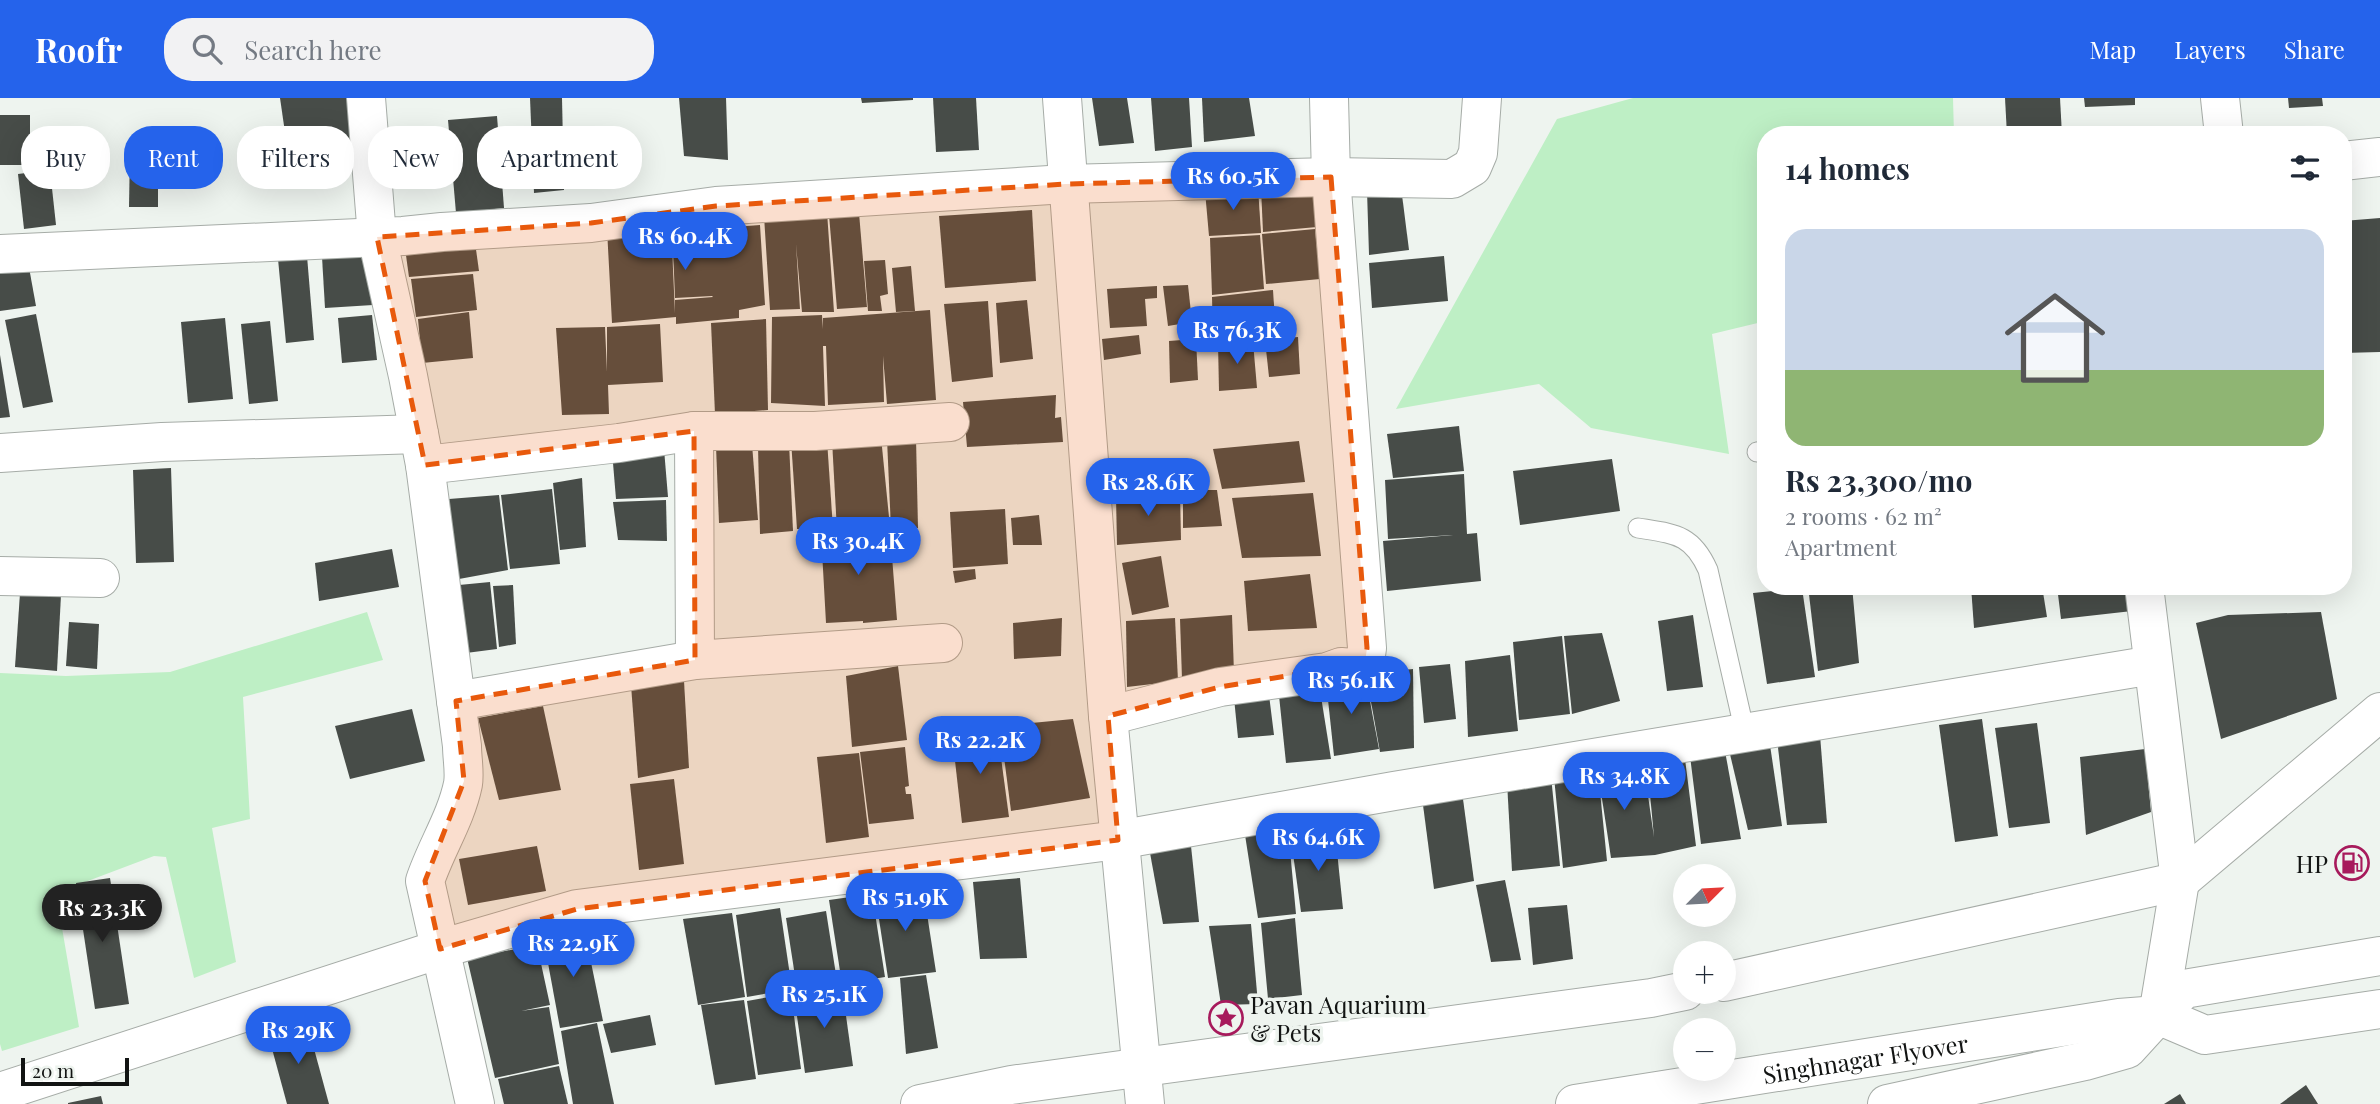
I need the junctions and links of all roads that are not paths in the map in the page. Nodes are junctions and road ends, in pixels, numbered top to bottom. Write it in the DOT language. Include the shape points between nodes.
graph roads {
  1 [pos="366,98"];
  2 [pos="1062,98"];
  3 [pos="1329,98"];
  4 [pos="1482,98"];
  5 [pos="2220,98"];
  6 [pos="2223,126"];
  7 [pos="2380,157"];
  8 [pos="2352,161"];
  9 [pos="1331,177"];
  10 [pos="1066,184"];
  11 [pos="377,237"];
  12 [pos="0,254"];
  13 [pos="950,422"];
  14 [pos="694,431"];
  15 [pos="422,450"];
  16 [pos="0,453"];
  17 [pos="1639,528"];
  18 [pos="0,576"];
  19 [pos="100,578"];
  20 [pos="2145,595"];
  21 [pos="943,643"];
  22 [pos="695,660"];
  23 [pos="2153,665"];
  24 [pos="456,701"];
  25 [pos="2380,712"];
  26 [pos="1108,716"];
  27 [pos="1745,733"];
  28 [pos="1118,840"];
  29 [pos="2180,881"];
  30 [pos="440,949"];
  31 [pos="2380,956"];
  32 [pos="1736,979"];
  33 [pos="1673,993"];
  34 [pos="2380,1009"];
  35 [pos="2158,1015"];
  36 [pos="1143,1066"];
  37 [pos="0,1092"];
  38 [pos="475,1104"];
  39 [pos="920,1104"];
  40 [pos="1145,1104"];
  41 [pos="1575,1104"];
  42 [pos="1887,1104"];
  1 -- 11 [label="street"];
  2 -- 10 [label="street"];
  3 -- 9 [label="street"];
  4 -- 9 [label="street" via="1478,153 1464,174 1452,179"];
  5 -- 6 [label="street"];
  7 -- 8 [label="street"];
  9 -- 10 [label="street"];
  9 -- 26 [label="street" via="1367,648 1364,669 1341,667 1220,687"];
  10 -- 11 [label="street" via="716,206 591,223"];
  10 -- 26 [label="street"];
  11 -- 12 [label="street"];
  11 -- 15 [label="street"];
  13 -- 14 [label="street" via="815,431"];
  14 -- 15 [label="street" via="619,443"];
  14 -- 22 [label="street"];
  15 -- 16 [label="street" via="162,442"];
  15 -- 24 [label="street"];
  17 -- 27 [label="lane" via="1672,533 1700,551"];
  18 -- 19 [label="street"];
  20 -- 23 [label="street"];
  21 -- 22 [label="street"];
  22 -- 24 [label="street"];
  23 -- 27 [label="street"];
  23 -- 29 [label="street"];
  24 -- 30 [label="street" via="464,781 456,812 425,881"];
  25 -- 29 [label="street"];
  26 -- 28 [label="street"];
  27 -- 28 [label="street"];
  28 -- 30 [label="street" via="577,909"];
  28 -- 36 [label="street"];
  29 -- 32 [label="street"];
  29 -- 35 [label="street"];
  30 -- 37 [label="street"];
  30 -- 38 [label="street"];
  31 -- 35 [label="street" via="2184,989"];
  33 -- 36 [label="street"];
  34 -- 35 [label="street" via="2205,1035"];
  35 -- 41 [label="street, Singhnagar Flyover"];
  35 -- 42 [label="street" via="2127,1049"];
  36 -- 39 [label="street"];
  36 -- 40 [label="street"];
}
